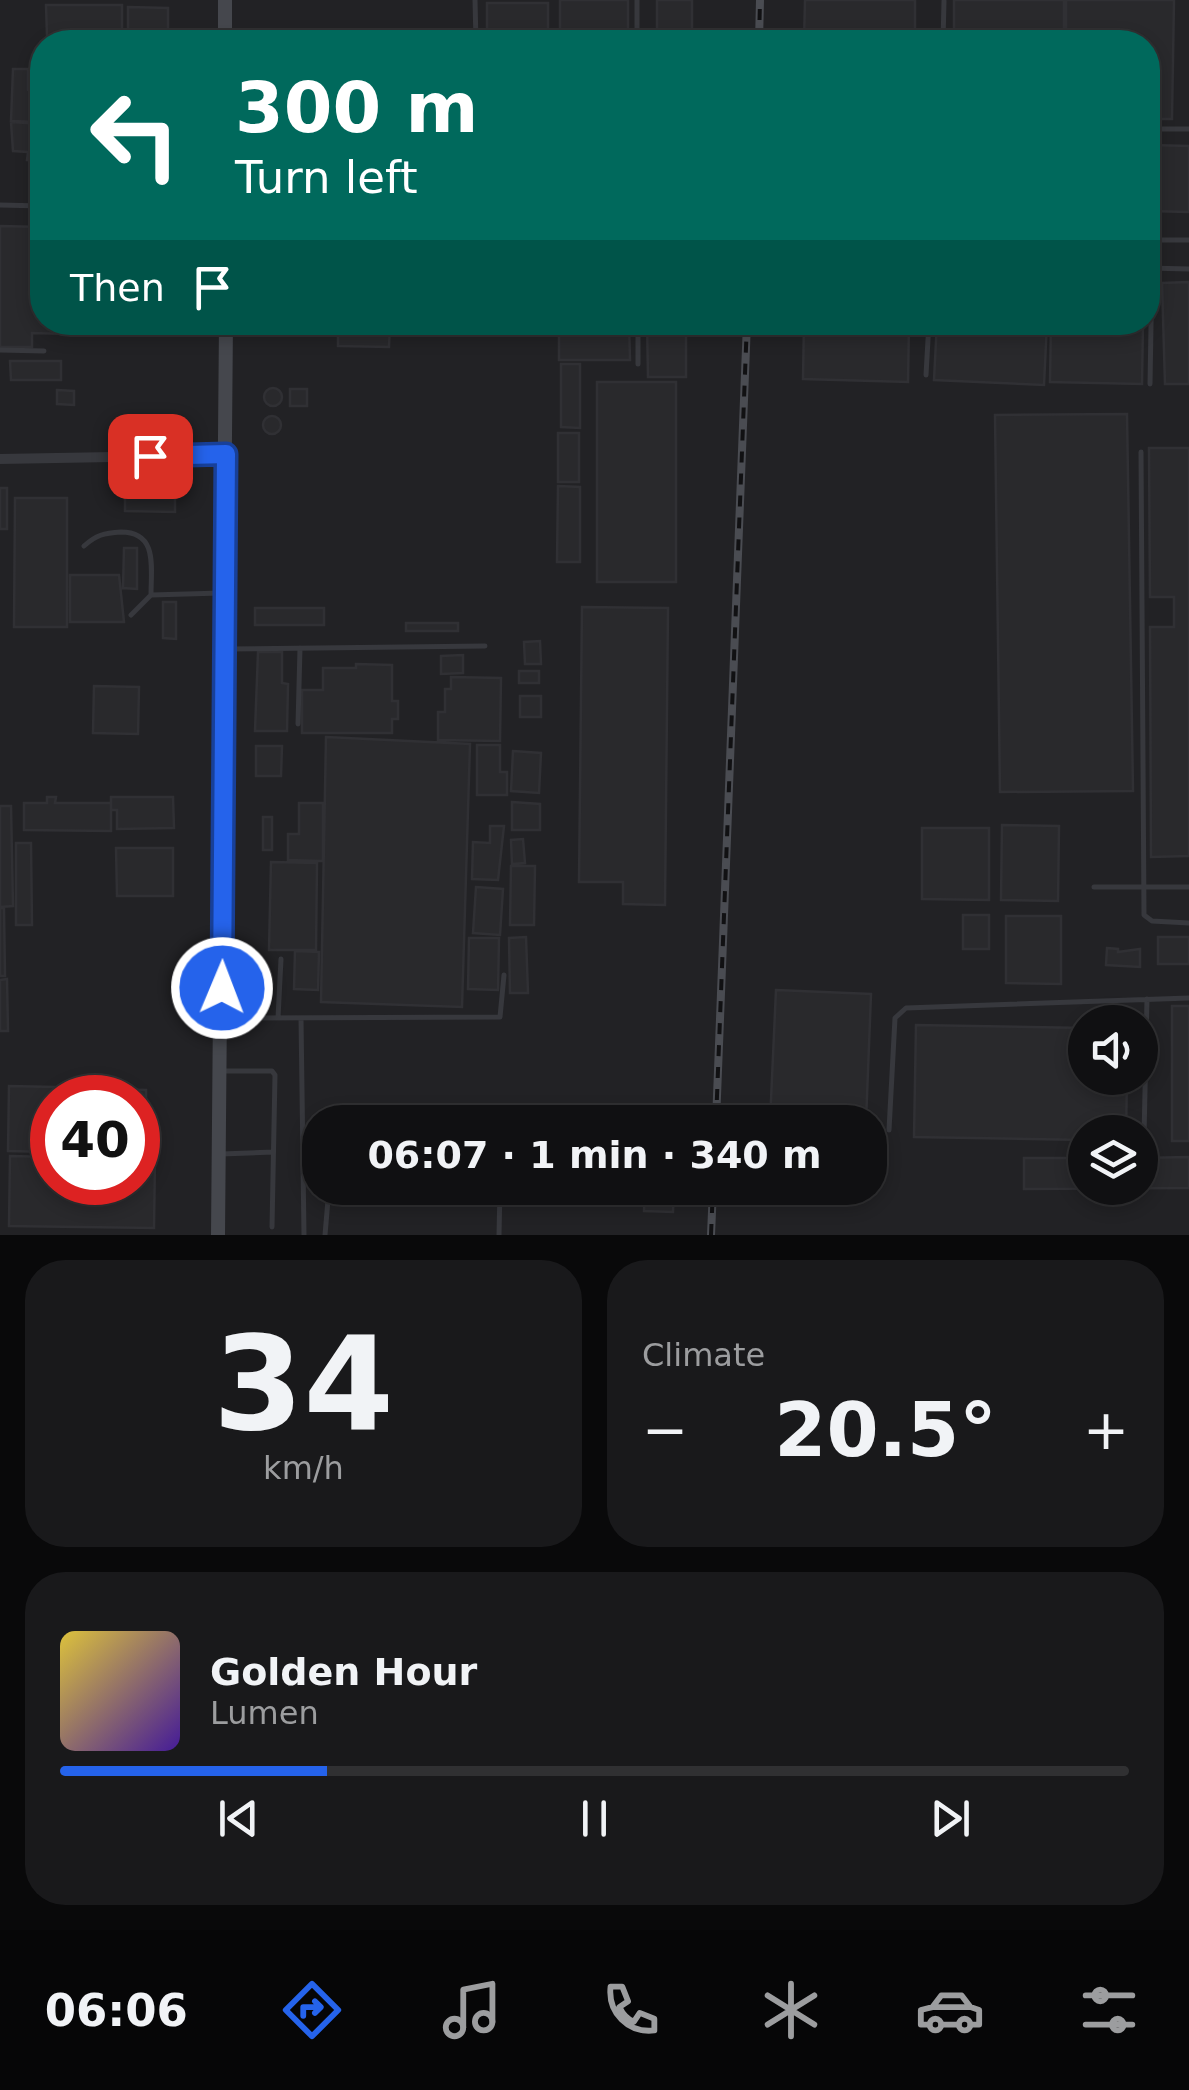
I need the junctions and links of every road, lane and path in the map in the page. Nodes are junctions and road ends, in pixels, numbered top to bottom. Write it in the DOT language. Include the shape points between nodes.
graph roads {
  1 [pos="225,0"];
  2 [pos="475,0"];
  3 [pos="637,0"];
  4 [pos="944,1"];
  5 [pos="225,30"];
  6 [pos="476,30"];
  7 [pos="637,30"];
  8 [pos="943,30"];
  9 [pos="1160,129"];
  10 [pos="1189,129"];
  11 [pos="0,205"];
  12 [pos="30,206"];
  13 [pos="1160,240"];
  14 [pos="1189,240"];
  15 [pos="1160,268"];
  16 [pos="1189,269"];
  17 [pos="226,335"];
  18 [pos="638,335"];
  19 [pos="928,335"];
  20 [pos="1150,335"];
  21 [pos="0,350"];
  22 [pos="44,350"];
  23 [pos="638,364"];
  24 [pos="926,374"];
  25 [pos="1150,384"];
  26 [pos="1141,452"];
  27 [pos="226,454"];
  28 [pos="0,459"];
  29 [pos="84,546"];
  30 [pos="224,593"];
  31 [pos="151,595"];
  32 [pos="131,615"];
  33 [pos="485,646"];
  34 [pos="300,648"];
  35 [pos="224,649"];
  36 [pos="298,724"];
  37 [pos="1094,888"];
  38 [pos="1144,888"];
  39 [pos="1189,888"];
  40 [pos="1189,923"];
  41 [pos="281,959"];
  42 [pos="504,975"];
  43 [pos="1189,998"];
  44 [pos="1147,999"];
  45 [pos="222,1018"];
  46 [pos="278,1018"];
  47 [pos="301,1018"];
  48 [pos="221,1071"];
  49 [pos="302,1105"];
  50 [pos="1144,1115"];
  51 [pos="889,1130"];
  52 [pos="273,1152"];
  53 [pos="220,1154"];
  54 [pos="304,1205"];
  55 [pos="328,1205"];
  56 [pos="500,1205"];
  57 [pos="272,1227"];
  58 [pos="218,1235"];
  59 [pos="304,1235"];
  60 [pos="325,1235"];
  61 [pos="499,1235"];
  1 -- 5 [label="street"];
  2 -- 6 [label="lane"];
  3 -- 7 [label="lane"];
  4 -- 8 [label="lane"];
  9 -- 10 [label="lane"];
  11 -- 12 [label="lane"];
  13 -- 14 [label="lane"];
  15 -- 16 [label="lane"];
  17 -- 27 [label="street"];
  18 -- 23 [label="lane"];
  19 -- 24 [label="lane"];
  20 -- 25 [label="lane"];
  21 -- 22 [label="lane"];
  26 -- 38 [label="lane"];
  27 -- 28 [label="street"];
  27 -- 30 [label="street"];
  29 -- 31 [label="lane" via="114,532 145,538"];
  30 -- 31 [label="lane"];
  30 -- 35 [label="street"];
  31 -- 32 [label="lane"];
  33 -- 34 [label="lane"];
  34 -- 35 [label="lane"];
  34 -- 36 [label="lane"];
  35 -- 45 [label="street"];
  37 -- 38 [label="lane"];
  38 -- 39 [label="lane"];
  38 -- 40 [label="lane" via="1148,919"];
  41 -- 46 [label="lane"];
  42 -- 47 [label="lane" via="500,1016"];
  43 -- 44 [label="lane"];
  44 -- 50 [label="lane"];
  44 -- 51 [label="lane" via="906,1008 895,1018"];
  45 -- 46 [label="lane"];
  45 -- 48 [label="street"];
  46 -- 47 [label="lane"];
  47 -- 49 [label="lane"];
  48 -- 52 [label="lane" via="274,1072"];
  48 -- 53 [label="street"];
  52 -- 53 [label="lane"];
  52 -- 57 [label="lane"];
  53 -- 58 [label="street"];
  54 -- 59 [label="lane"];
  55 -- 60 [label="lane"];
  56 -- 61 [label="lane"];
}
